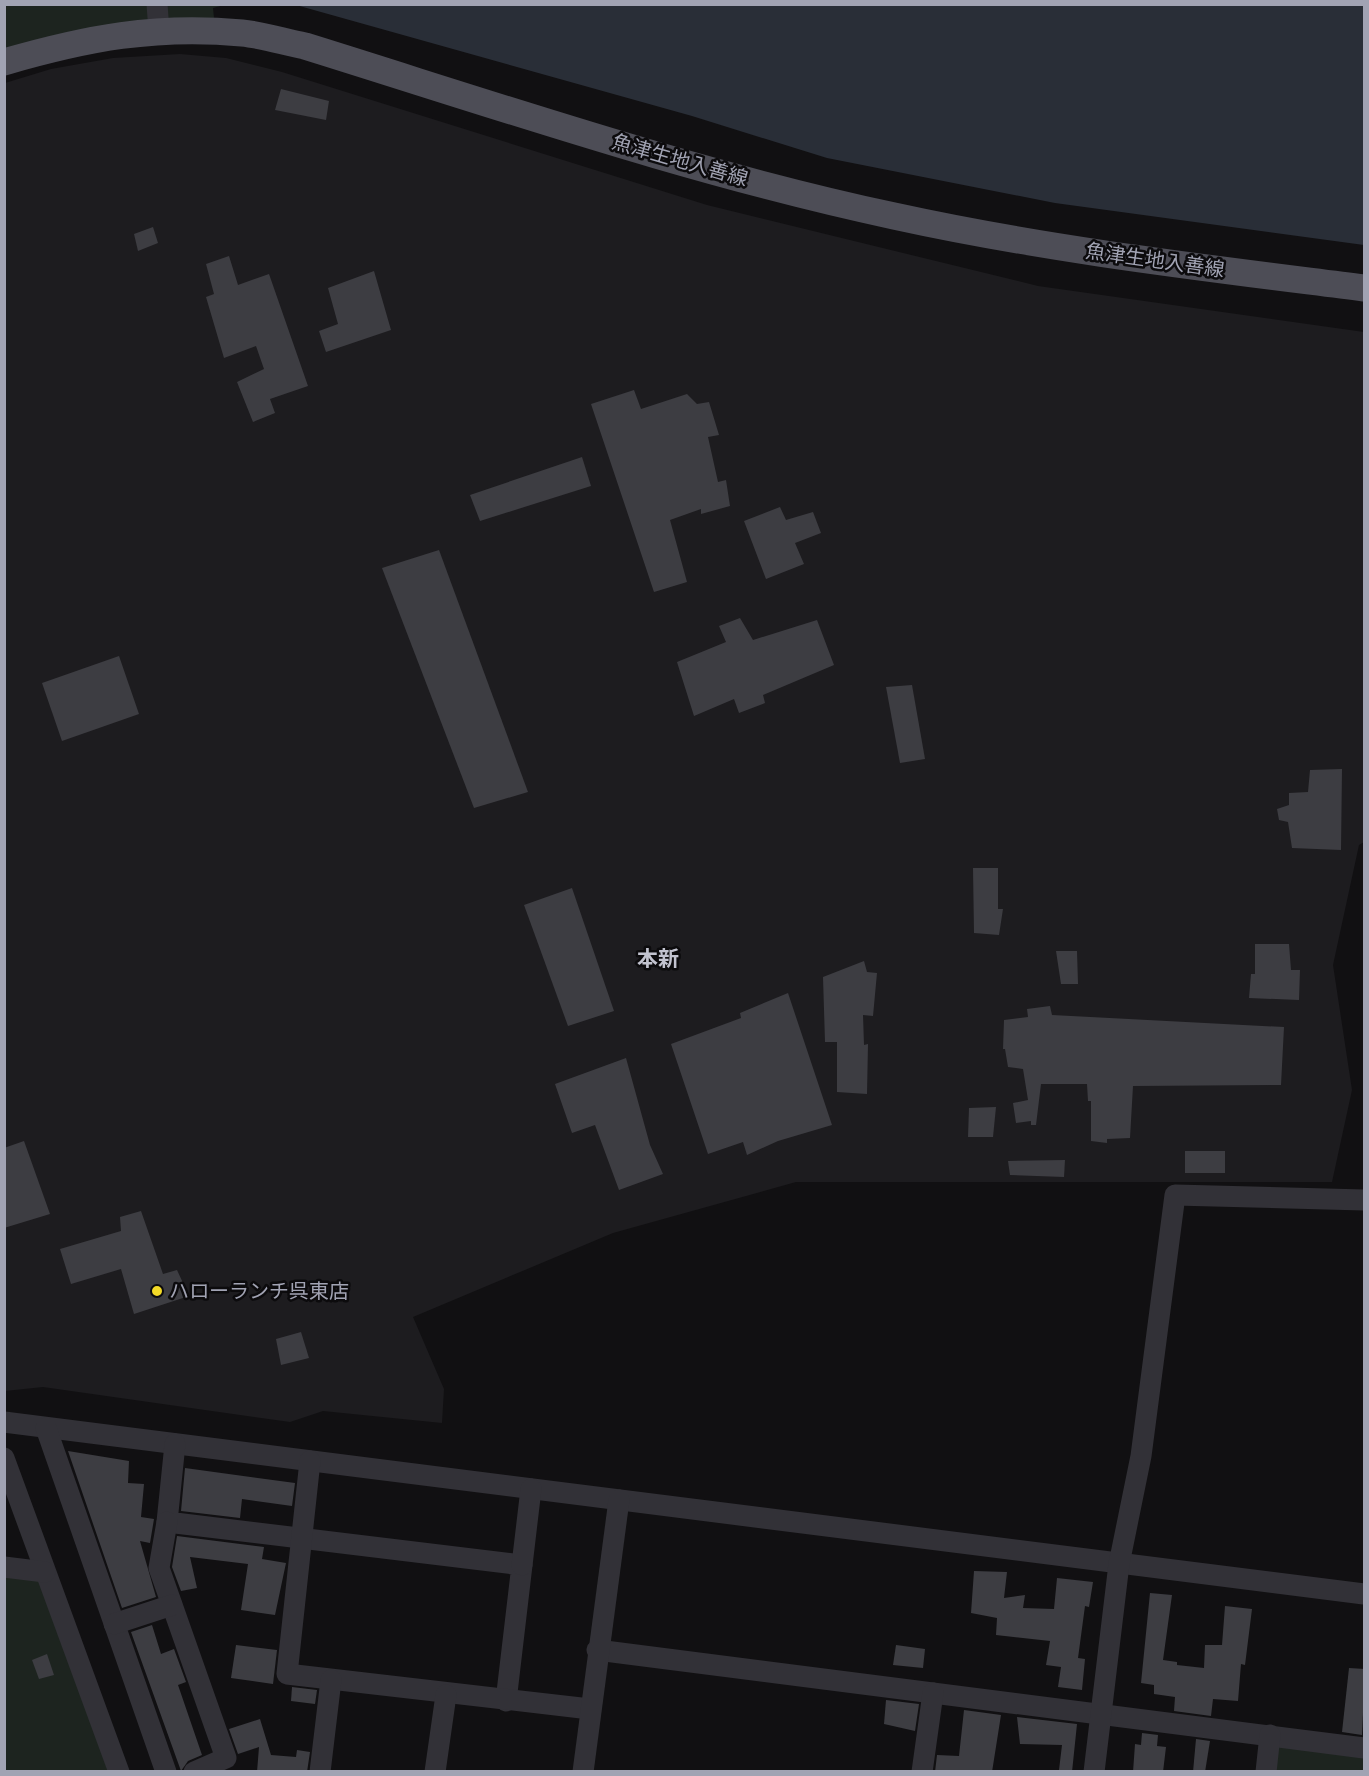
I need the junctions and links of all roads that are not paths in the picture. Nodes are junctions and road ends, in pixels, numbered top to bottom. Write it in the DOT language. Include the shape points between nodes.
graph roads {
  1 [pos="158,18"];
  2 [pos="4,62"];
  3 [pos="1365,288"];
  4 [pos="1365,1200"];
  5 [pos="4,1422"];
  6 [pos="46,1428"];
  7 [pos="175,1444"];
  8 [pos="4,1458"];
  9 [pos="310,1461"];
  10 [pos="531,1489"];
  11 [pos="619,1500"];
  12 [pos="13,1508"];
  13 [pos="167,1522"];
  14 [pos="302,1539"];
  15 [pos="1119,1564"];
  16 [pos="522,1565"];
  17 [pos="4,1567"];
  18 [pos="45,1572"];
  19 [pos="1365,1594"];
  20 [pos="172,1605"];
  21 [pos="114,1624"];
  22 [pos="597,1650"];
  23 [pos="331,1680"];
  24 [pos="933,1693"];
  25 [pos="446,1695"];
  26 [pos="506,1701"];
  27 [pos="590,1709"];
  28 [pos="1100,1712"];
  29 [pos="1270,1735"];
  30 [pos="1365,1748"];
  31 [pos="119,1772"];
  32 [pos="166,1772"];
  33 [pos="194,1772"];
  34 [pos="320,1772"];
  35 [pos="435,1772"];
  36 [pos="583,1772"];
  37 [pos="922,1772"];
  38 [pos="1094,1772"];
  39 [pos="1266,1772"];
  1 -- 2 [label="main road, 魚津生地入善線" via="125,33"];
  1 -- 3 [label="main road, 魚津生地入善線" via="305,46 730,175 891,216 996,237"];
  4 -- 15 [label="street" via="1175,1195 1141,1456"];
  5 -- 6 [label="street"];
  6 -- 7 [label="street"];
  6 -- 21 [label="street"];
  7 -- 9 [label="street"];
  7 -- 13 [label="street"];
  8 -- 12 [label="street"];
  9 -- 10 [label="street"];
  9 -- 14 [label="street"];
  10 -- 11 [label="street"];
  10 -- 16 [label="street"];
  11 -- 15 [label="street"];
  11 -- 22 [label="street"];
  12 -- 18 [label="street"];
  13 -- 14 [label="street"];
  13 -- 20 [label="street" via="159,1568"];
  14 -- 16 [label="street"];
  14 -- 23 [label="street" via="287,1674"];
  15 -- 19 [label="street"];
  15 -- 28 [label="street"];
  16 -- 26 [label="street"];
  17 -- 18 [label="street"];
  18 -- 31 [label="street"];
  20 -- 21 [label="street"];
  20 -- 33 [label="street" via="226,1758"];
  21 -- 32 [label="street"];
  22 -- 24 [label="street"];
  22 -- 27 [label="street"];
  23 -- 25 [label="street"];
  23 -- 34 [label="street"];
  24 -- 28 [label="street"];
  24 -- 37 [label="street"];
  25 -- 26 [label="street"];
  25 -- 35 [label="street"];
  26 -- 27 [label="street"];
  27 -- 36 [label="street"];
  28 -- 29 [label="street"];
  28 -- 38 [label="street"];
  29 -- 30 [label="street"];
  29 -- 39 [label="street"];
}
